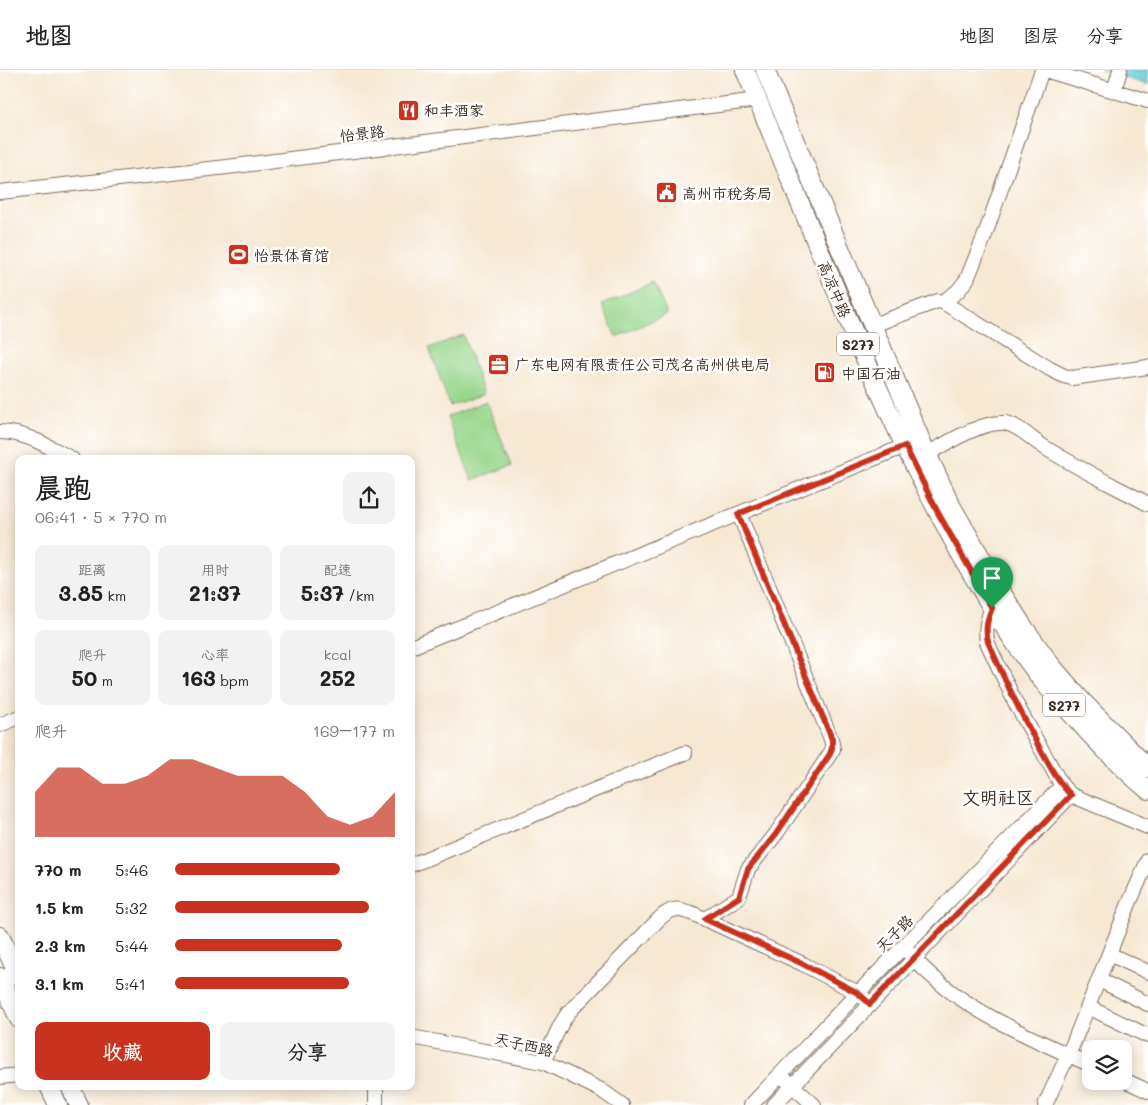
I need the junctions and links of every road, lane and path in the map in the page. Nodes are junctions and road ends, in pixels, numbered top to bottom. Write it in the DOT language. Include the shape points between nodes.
graph roads {
  1 [pos="745,70"];
  2 [pos="765,70"];
  3 [pos="1043,70"];
  4 [pos="1117,81"];
  5 [pos="758,100"];
  6 [pos="1148,101"];
  7 [pos="0,192"];
  8 [pos="943,302"];
  9 [pos="873,326"];
  10 [pos="1148,367"];
  11 [pos="0,432"];
  12 [pos="905,446"];
  13 [pos="927,454"];
  14 [pos="64,455"];
  15 [pos="1148,504"];
  16 [pos="738,514"];
  17 [pos="999,604"];
  18 [pos="415,649"];
  19 [pos="15,718"];
  20 [pos="0,725"];
  21 [pos="685,754"];
  22 [pos="1148,768"];
  23 [pos="1067,790"];
  24 [pos="1148,790"];
  25 [pos="1148,827"];
  26 [pos="1148,860"];
  27 [pos="415,863"];
  28 [pos="705,919"];
  29 [pos="0,936"];
  30 [pos="903,947"];
  31 [pos="1109,954"];
  32 [pos="914,959"];
  33 [pos="15,968"];
  34 [pos="1148,972"];
  35 [pos="0,977"];
  36 [pos="1099,980"];
  37 [pos="858,993"];
  38 [pos="870,1004"];
  39 [pos="1148,1004"];
  40 [pos="1088,1007"];
  41 [pos="15,1010"];
  42 [pos="1148,1036"];
  43 [pos="415,1039"];
  44 [pos="1068,1054"];
  45 [pos="1082,1061"];
  46 [pos="543,1062"];
  47 [pos="780,1074"];
  48 [pos="15,1075"];
  49 [pos="0,1077"];
  50 [pos="1132,1084"];
  51 [pos="793,1086"];
  52 [pos="51,1090"];
  53 [pos="72,1090"];
  54 [pos="376,1090"];
  55 [pos="1148,1091"];
  56 [pos="58,1105"];
  57 [pos="79,1105"];
  58 [pos="376,1105"];
  59 [pos="622,1105"];
  60 [pos="751,1105"];
  61 [pos="774,1105"];
  62 [pos="814,1105"];
  63 [pos="1045,1105"];
  1 -- 5 [label="main road, 高凉中路 / S277"];
  2 -- 9 [label="main road, 高凉中路 / S277"];
  3 -- 4 [label="street"];
  3 -- 8 [label="street" via="986,235 964,286"];
  4 -- 6 [label="street"];
  5 -- 7 [label="street, 怡景路" via="228,167"];
  5 -- 12 [label="main road, 高凉中路 / S277" via="858,346"];
  8 -- 9 [label="street" via="931,303"];
  8 -- 10 [label="street" via="1064,376 1072,378"];
  9 -- 13 [label="main road, 高凉中路 / S277"];
  11 -- 14 [label="street" via="20,434"];
  12 -- 16 [label="street"];
  12 -- 17 [label="main road, 高凉中路 / S277" via="937,511"];
  13 -- 15 [label="street" via="982,426 1006,423 1044,448"];
  13 -- 17 [label="main road, 高凉中路 / S277"];
  16 -- 18 [label="street"];
  16 -- 28 [label="street" via="832,739 832,748 776,834 748,869 739,897"];
  17 -- 22 [label="main road, 高凉中路 / S277" via="1082,701"];
  17 -- 23 [label="street" via="986,624 988,642 1016,704"];
  17 -- 24 [label="main road, 高凉中路 / S277" via="1041,680"];
  19 -- 20 [label="street"];
  21 -- 27 [label="street"];
  23 -- 25 [label="street"];
  23 -- 30 [label="street, 天子路"];
  23 -- 32 [label="street"];
  26 -- 31 [label="street"];
  28 -- 37 [label="street"];
  28 -- 46 [label="street" via="677,908 664,914 568,1013"];
  29 -- 33 [label="main road"];
  30 -- 32 [label="street"];
  30 -- 37 [label="street, 天子路"];
  31 -- 34 [label="street"];
  31 -- 36 [label="street"];
  32 -- 38 [label="street"];
  32 -- 44 [label="street" via="938,983 977,1009"];
  35 -- 41 [label="main road"];
  36 -- 39 [label="street"];
  36 -- 40 [label="street"];
  37 -- 38 [label="street"];
  37 -- 47 [label="street, 天子路"];
  38 -- 51 [label="street"];
  40 -- 42 [label="street"];
  40 -- 44 [label="street"];
  43 -- 46 [label="street, 天子西路"];
  44 -- 45 [label="street"];
  44 -- 63 [label="street"];
  46 -- 59 [label="street, 天子西路" via="601,1090"];
  47 -- 51 [label="street"];
  47 -- 60 [label="street, 天子路"];
  48 -- 49 [label="street"];
  50 -- 55 [label="street"];
  51 -- 61 [label="street"];
  51 -- 62 [label="street"];
  52 -- 56 [label="main road"];
  53 -- 57 [label="main road"];
  54 -- 58 [label="street"];
}
